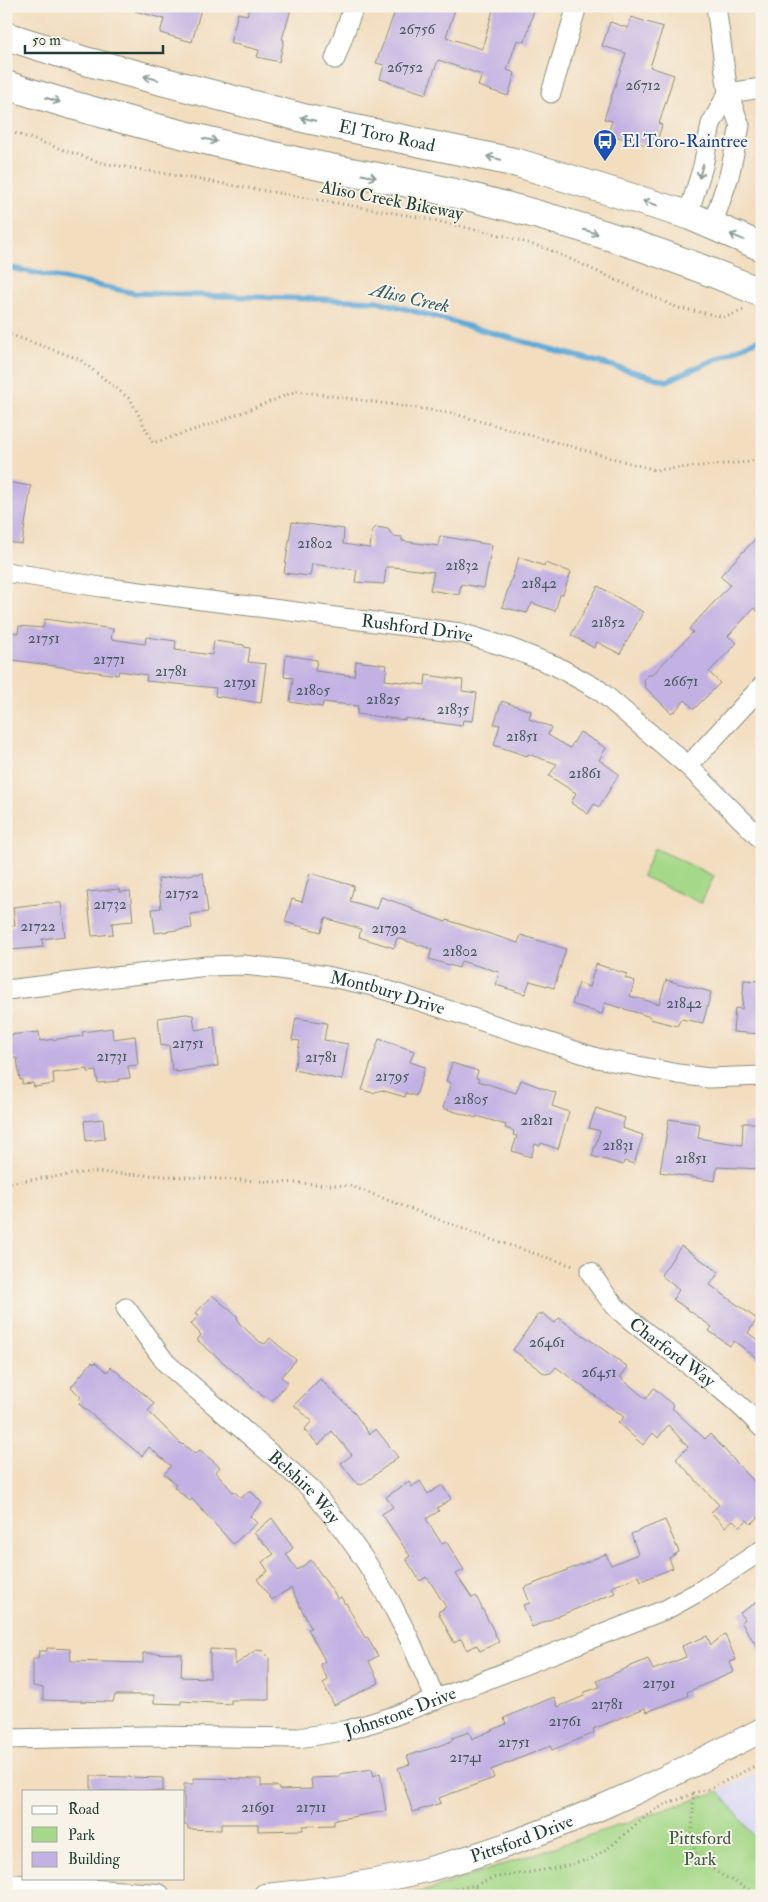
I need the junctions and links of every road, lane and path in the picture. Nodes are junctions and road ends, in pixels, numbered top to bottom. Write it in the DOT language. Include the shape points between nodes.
graph roads {
  1 [pos="354,6"];
  2 [pos="577,6"];
  3 [pos="716,6"];
  4 [pos="6,36"];
  5 [pos="335,59"];
  6 [pos="6,85"];
  7 [pos="762,88"];
  8 [pos="551,93"];
  9 [pos="728,93"];
  10 [pos="6,130"];
  11 [pos="706,149"];
  12 [pos="733,156"];
  13 [pos="700,220"];
  14 [pos="762,247"];
  15 [pos="758,298"];
  16 [pos="6,333"];
  17 [pos="762,458"];
  18 [pos="6,572"];
  19 [pos="762,686"];
  20 [pos="688,766"];
  21 [pos="762,840"];
  22 [pos="6,990"];
  23 [pos="762,1076"];
  24 [pos="6,1183"];
  25 [pos="590,1272"];
  26 [pos="126,1308"];
  27 [pos="762,1428"];
  28 [pos="762,1550"];
  29 [pos="436,1700"];
  30 [pos="762,1730"];
  31 [pos="6,1739"];
  32 [pos="762,1762"];
  33 [pos="712,1788"];
  34 [pos="477,1885"];
  35 [pos="6,1886"];
  36 [pos="158,1896"];
  37 [pos="265,1896"];
  38 [pos="437,1896"];
  39 [pos="469,1896"];
  40 [pos="758,1896"];
  1 -- 5 [label="street"];
  2 -- 8 [label="street"];
  3 -- 9 [label="street"];
  13 -- 4 [label="main road, El Toro Road, one-way" via="518,163 307,119 85,61"];
  6 -- 15 [label="main road, one-way" via="183,134 544,217 659,253"];
  7 -- 9 [label="street"];
  9 -- 11 [label="street" via="711,124"];
  9 -- 12 [label="street" via="740,126"];
  10 -- 15 [label="path, Aliso Creek Bikeway" via="102,163 418,217 505,236 550,250 678,308 726,317"];
  11 -- 12 [label="street"];
  11 -- 13 [label="street, one-way"];
  12 -- 13 [label="street" via="729,176"];
  14 -- 13 [label="main road, El Toro Road, one-way"];
  16 -- 17 [label="path" via="79,359 131,400 153,443 215,424 298,391 451,414 655,470"];
  18 -- 20 [label="street, Rushford Drive" via="460,633 556,666 599,690"];
  19 -- 20 [label="street"];
  20 -- 21 [label="street, Rushford Drive"];
  22 -- 23 [label="street, Montbury Drive" via="207,966 280,969 373,986 597,1058 709,1078"];
  24 -- 25 [label="path" via="90,1172 351,1186 488,1238"];
  25 -- 27 [label="street, Charford Way" via="619,1310 727,1394"];
  26 -- 29 [label="street, Belshire Way" via="166,1363 309,1488 339,1524 390,1601"];
  28 -- 29 [label="street, Johnstone Drive" via="667,1609"];
  29 -- 31 [label="street, Johnstone Drive" via="370,1724 299,1738 148,1736"];
  30 -- 37 [label="street, Pittsford Drive" via="626,1797 483,1853 390,1877"];
  32 -- 33 [label="path"];
  34 -- 38 [label="path"];
  34 -- 39 [label="path"];
  34 -- 40 [label="path" via="492,1878 591,1859 646,1816 693,1794 693,1839 698,1858"];
  35 -- 36 [label="street"];
}
